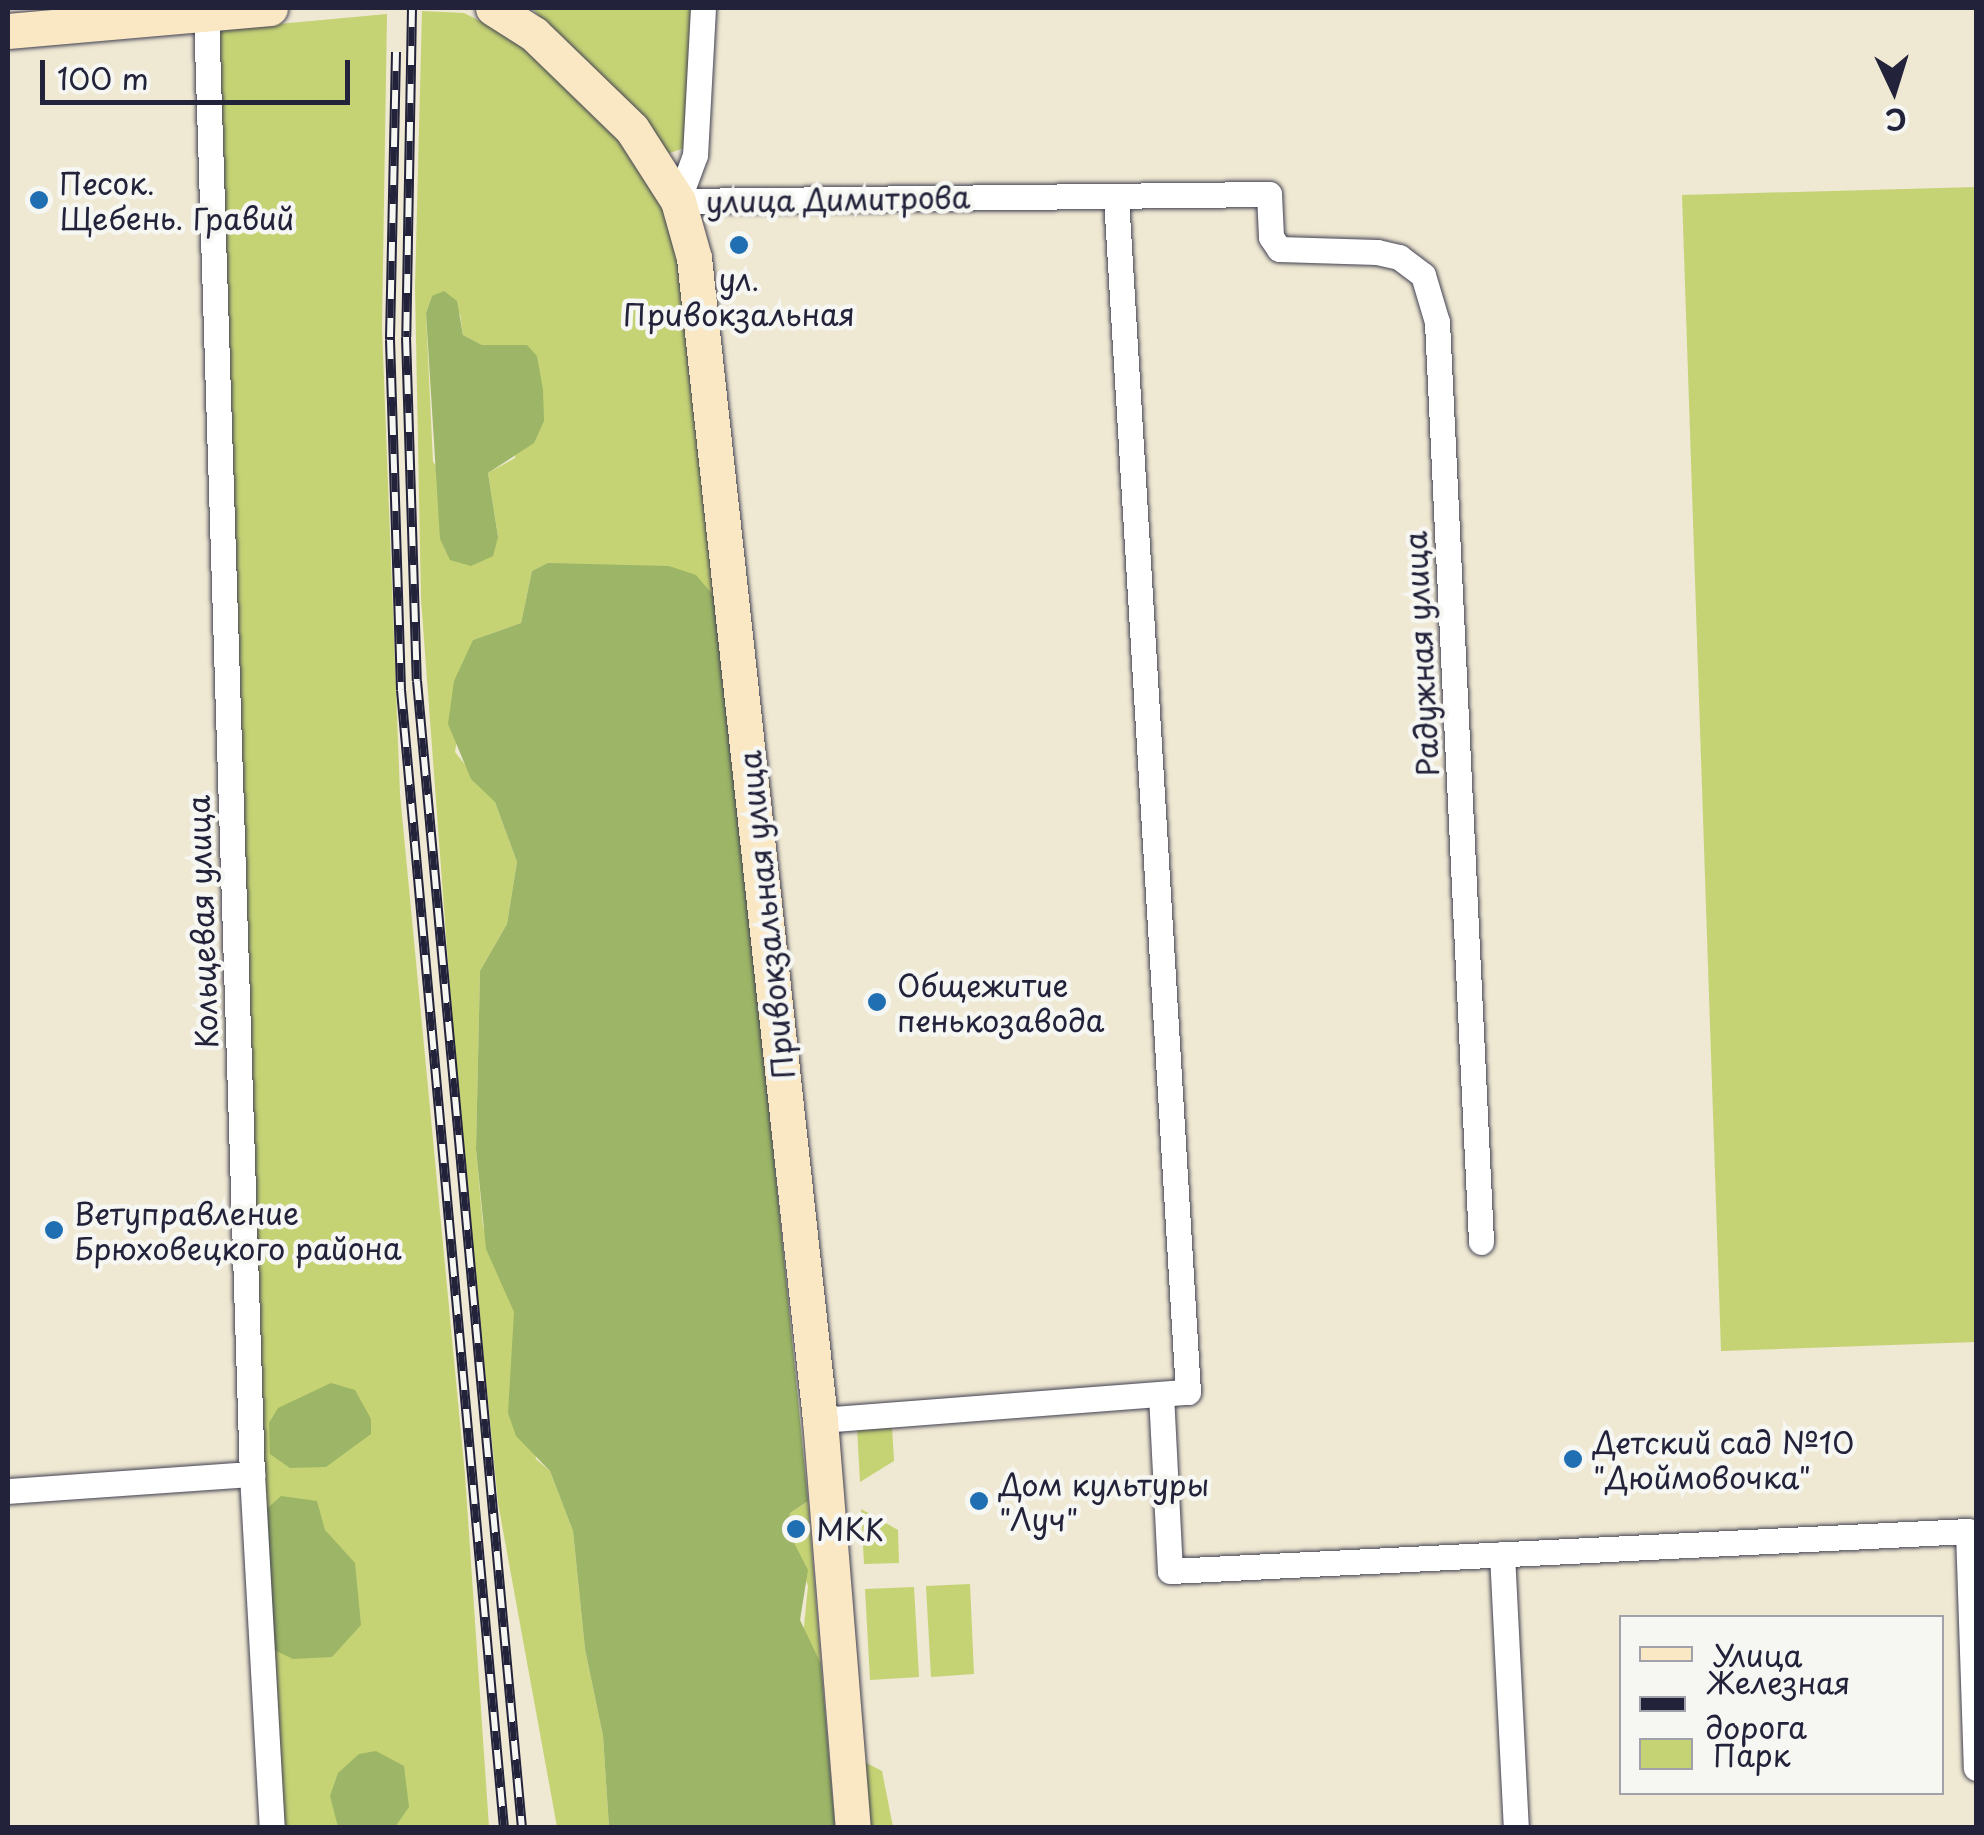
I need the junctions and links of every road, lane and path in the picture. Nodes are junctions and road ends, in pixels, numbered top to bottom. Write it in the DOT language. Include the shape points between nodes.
graph roads {
  1 [pos="270,8"];
  2 [pos="493,8"];
  3 [pos="703,8"];
  4 [pos="206,13"];
  5 [pos="527,21"];
  6 [pos="8,31"];
  7 [pos="1269,194"];
  8 [pos="1116,196"];
  9 [pos="678,202"];
  10 [pos="1481,1242"];
  11 [pos="1161,1394"];
  12 [pos="820,1420"];
  13 [pos="252,1474"];
  14 [pos="8,1492"];
  15 [pos="1502,1554"];
  16 [pos="1976,1768"];
  17 [pos="272,1828"];
  18 [pos="853,1828"];
  19 [pos="1516,1828"];
  1 -- 4 [label="main road"];
  2 -- 5 [label="main road, улица Димитрова"];
  3 -- 9 [label="street" via="696,154"];
  4 -- 6 [label="main road"];
  4 -- 13 [label="street, Кольцевая улица"];
  5 -- 9 [label="main road, улица Димитрова" via="632,129"];
  7 -- 8 [label="street, улица Димитрова"];
  7 -- 10 [label="street, Радужная улица" via="1279,249 1399,257 1423,275 1436,305"];
  8 -- 9 [label="street, улица Димитрова"];
  8 -- 11 [label="street" via="1188,1392"];
  9 -- 12 [label="main road, Привокзальная улица" via="700,299"];
  11 -- 12 [label="street"];
  11 -- 15 [label="street" via="1170,1571"];
  12 -- 18 [label="main road, Привокзальная улица"];
  13 -- 14 [label="street"];
  13 -- 17 [label="street, Кольцевая улица"];
  15 -- 16 [label="street" via="1968,1531"];
  15 -- 19 [label="street"];
}
